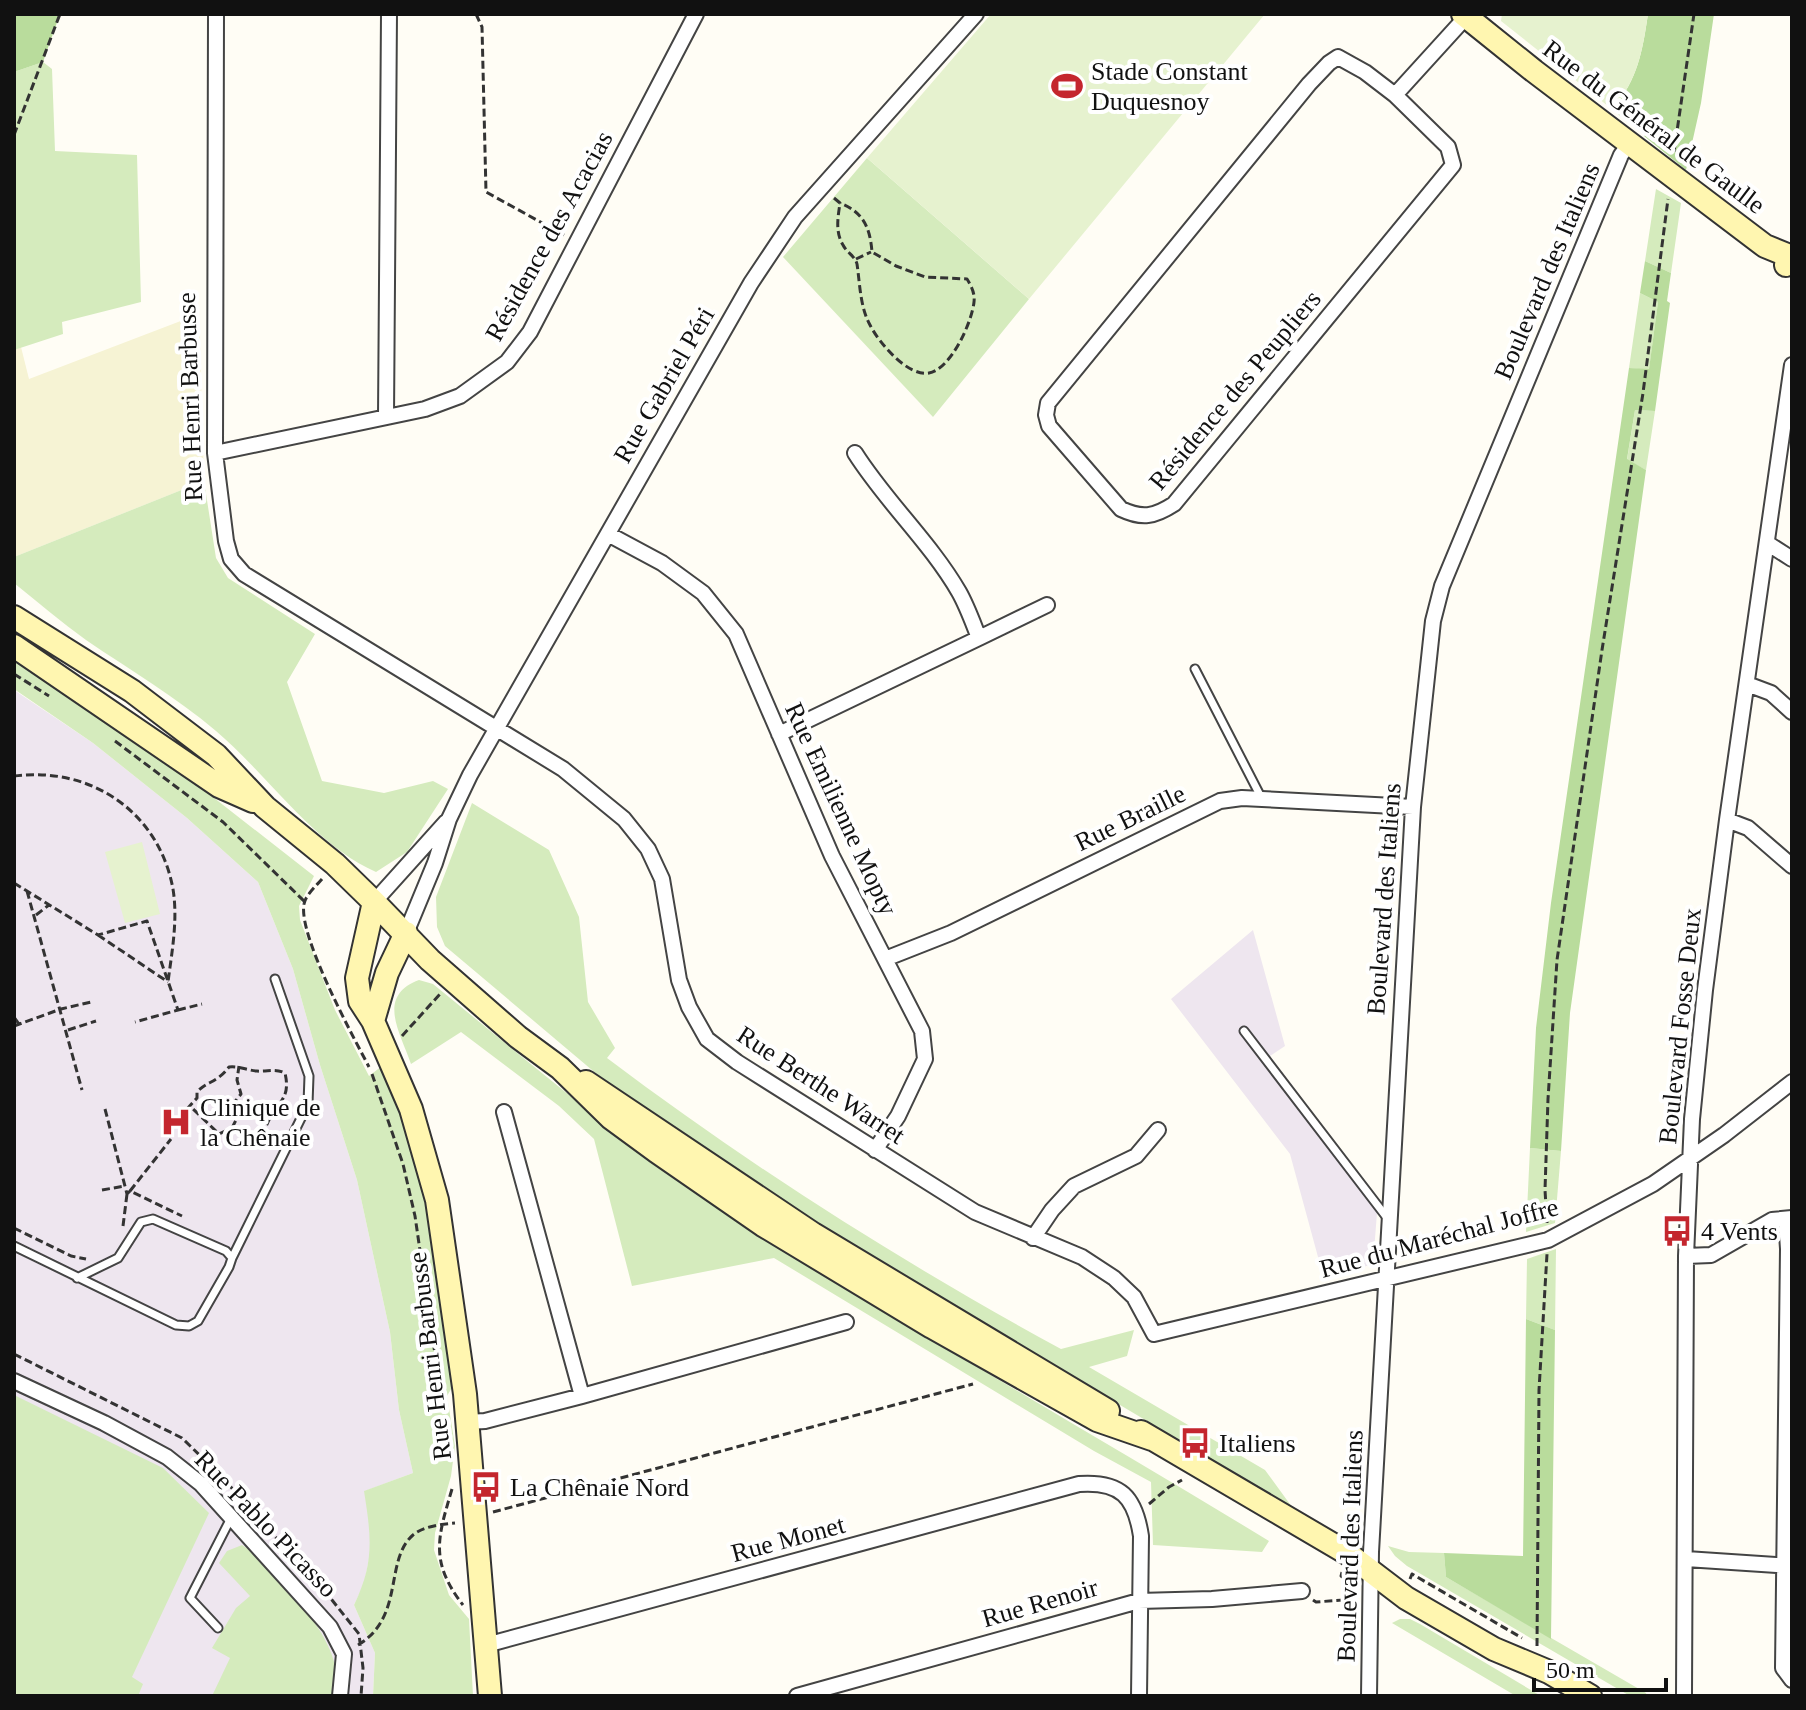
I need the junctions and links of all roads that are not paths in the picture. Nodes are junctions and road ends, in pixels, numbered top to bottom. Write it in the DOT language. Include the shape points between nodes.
graph roads {
  1 [pos="216,14"];
  2 [pos="389,14"];
  3 [pos="696,14"];
  4 [pos="976,14"];
  5 [pos="1464,15"];
  6 [pos="1395,95"];
  7 [pos="1629,144"];
  8 [pos="1786,264"];
  9 [pos="1792,365"];
  10 [pos="1790,399"];
  11 [pos="386,417"];
  12 [pos="215,453"];
  13 [pos="855,453"];
  14 [pos="608,534"];
  15 [pos="1767,543"];
  16 [pos="1792,559"];
  17 [pos="1047,605"];
  18 [pos="14,617"];
  19 [pos="979,638"];
  20 [pos="14,646"];
  21 [pos="1195,669"];
  22 [pos="1747,684"];
  23 [pos="1792,712"];
  24 [pos="495,729"];
  25 [pos="779,734"];
  26 [pos="1262,799"];
  27 [pos="265,807"];
  28 [pos="1413,807"];
  29 [pos="449,819"];
  30 [pos="1727,820"];
  31 [pos="1792,866"];
  32 [pos="374,902"];
  33 [pos="406,933"];
  34 [pos="885,959"];
  35 [pos="275,979"];
  36 [pos="373,1021"];
  37 [pos="1244,1031"];
  38 [pos="1792,1082"];
  39 [pos="504,1112"];
  40 [pos="1158,1130"];
  41 [pos="875,1150"];
  42 [pos="1691,1159"];
  43 [pos="1789,1219"];
  44 [pos="1389,1221"];
  45 [pos="1033,1238"];
  46 [pos="14,1246"];
  47 [pos="1686,1256"];
  48 [pos="232,1258"];
  49 [pos="1386,1277"];
  50 [pos="77,1278"];
  51 [pos="846,1322"];
  52 [pos="1154,1334"];
  53 [pos="14,1381"];
  54 [pos="582,1396"];
  55 [pos="468,1422"];
  56 [pos="1789,1452"];
  57 [pos="231,1518"];
  58 [pos="1686,1559"];
  59 [pos="1787,1566"];
  60 [pos="1370,1571"];
  61 [pos="1302,1591"];
  62 [pos="1139,1601"];
  63 [pos="218,1628"];
  64 [pos="486,1645"];
  65 [pos="1792,1680"];
  66 [pos="340,1696"];
  67 [pos="490,1696"];
  68 [pos="797,1696"];
  69 [pos="1139,1696"];
  70 [pos="1369,1696"];
  71 [pos="1590,1696"];
  72 [pos="1684,1696"];
  1 -- 12 [label="street, Rue Henri Barbusse"];
  2 -- 11 [label="street"];
  3 -- 11 [label="street, Résidence des Acacias" via="530,332 507,362 460,396"];
  4 -- 14 [label="street, Rue Gabriel Péri" via="795,217 751,283"];
  5 -- 6 [label="street"];
  5 -- 7 [label="main road, Rue du Général de Gaulle"];
  6 -- 6 [label="street, Résidence des Peupliers" via="1338,57 1329,63 1054,392 1046,415 1049,426 1121,509 1147,517 1174,504 1453,165 1448,147"];
  7 -- 8 [label="main road, Rue du Général de Gaulle"];
  7 -- 28 [label="street, Boulevard des Italiens" via="1442,586 1433,621"];
  9 -- 10 [label="street, Boulevard Fosse Deux"];
  10 -- 15 [label="street, Boulevard Fosse Deux"];
  11 -- 12 [label="street, Résidence des Acacias"];
  12 -- 24 [label="street, Rue Henri Barbusse" via="226,541 231,559 244,574"];
  13 -- 19 [label="street" via="934,555"];
  14 -- 24 [label="street, Rue Gabriel Péri"];
  14 -- 25 [label="street, Rue Emilienne Mopty" via="703,593 736,634"];
  15 -- 16 [label="street"];
  15 -- 22 [label="street, Boulevard Fosse Deux"];
  17 -- 19 [label="street"];
  18 -- 27 [label="main road" via="156,709 216,755"];
  19 -- 25 [label="street"];
  20 -- 27 [label="main road" via="219,786"];
  21 -- 26 [label="lane"];
  22 -- 23 [label="street" via="1771,693"];
  22 -- 30 [label="street, Boulevard Fosse Deux"];
  24 -- 29 [label="street, Rue Gabriel Péri"];
  24 -- 41 [label="street, Rue Berthe Warret" via="574,778 624,819 648,849 662,879 679,980 707,1039"];
  25 -- 34 [label="street, Rue Emilienne Mopty" via="832,856"];
  26 -- 28 [label="street, Rue Braille"];
  26 -- 34 [label="street, Rue Braille" via="1220,801 951,933"];
  27 -- 32 [label="main road"];
  28 -- 44 [label="street, Boulevard des Italiens"];
  29 -- 32 [label="street, Rue Gabriel Péri"];
  29 -- 33 [label="street, Rue Gabriel Péri"];
  30 -- 31 [label="street" via="1748,828"];
  30 -- 42 [label="street, Boulevard Fosse Deux"];
  32 -- 33 [label="main road"];
  32 -- 36 [label="main road, Rue Henri Barbusse" via="357,978 360,1001"];
  33 -- 36 [label="main road"];
  33 -- 60 [label="main road" via="430,960 560,1068 599,1088 813,1234"];
  34 -- 41 [label="street, Rue Emilienne Mopty" via="922,1031 925,1059"];
  35 -- 48 [label="lane" via="309,1076 308,1104"];
  36 -- 55 [label="main road, Rue Henri Barbusse" via="427,1157"];
  37 -- 44 [label="lane"];
  38 -- 42 [label="street, Rue du Maréchal Joffre"];
  39 -- 54 [label="street"];
  40 -- 45 [label="street" via="1136,1156 1074,1186"];
  41 -- 45 [label="street, Rue Berthe Warret" via="975,1212"];
  42 -- 47 [label="street, Boulevard Fosse Deux"];
  42 -- 49 [label="street, Rue du Maréchal Joffre" via="1548,1240"];
  43 -- 47 [label="street" via="1772,1220 1711,1255"];
  43 -- 56 [label="street"];
  44 -- 49 [label="street, Boulevard des Italiens"];
  45 -- 52 [label="street, Rue Berthe Warret" via="1082,1257 1114,1278 1134,1297"];
  46 -- 50 [label="lane"];
  47 -- 58 [label="street, Boulevard Fosse Deux"];
  48 -- 50 [label="lane" via="153,1219 141,1222 118,1258"];
  48 -- 50 [label="lane" via="198,1321 189,1326 165,1321"];
  49 -- 52 [label="street, Rue du Maréchal Joffre"];
  49 -- 60 [label="street, Boulevard des Italiens"];
  51 -- 54 [label="street"];
  53 -- 57 [label="street, Rue Pablo Picasso" via="167,1457"];
  54 -- 55 [label="street"];
  55 -- 64 [label="main road, Rue Henri Barbusse"];
  56 -- 59 [label="street"];
  57 -- 63 [label="lane" via="190,1598"];
  57 -- 66 [label="street, Rue Pablo Picasso" via="322,1618 344,1654"];
  58 -- 59 [label="street"];
  58 -- 72 [label="street, Boulevard Fosse Deux"];
  59 -- 65 [label="street" via="1783,1668"];
  60 -- 70 [label="street, Boulevard des Italiens"];
  60 -- 71 [label="main road" via="1494,1649"];
  61 -- 62 [label="street, Rue Renoir"];
  62 -- 64 [label="street, Rue Monet" via="1137,1514 1125,1495 1102,1482"];
  62 -- 68 [label="street, Rue Renoir"];
  62 -- 69 [label="street"];
  64 -- 67 [label="main road, Rue Henri Barbusse"];
}
